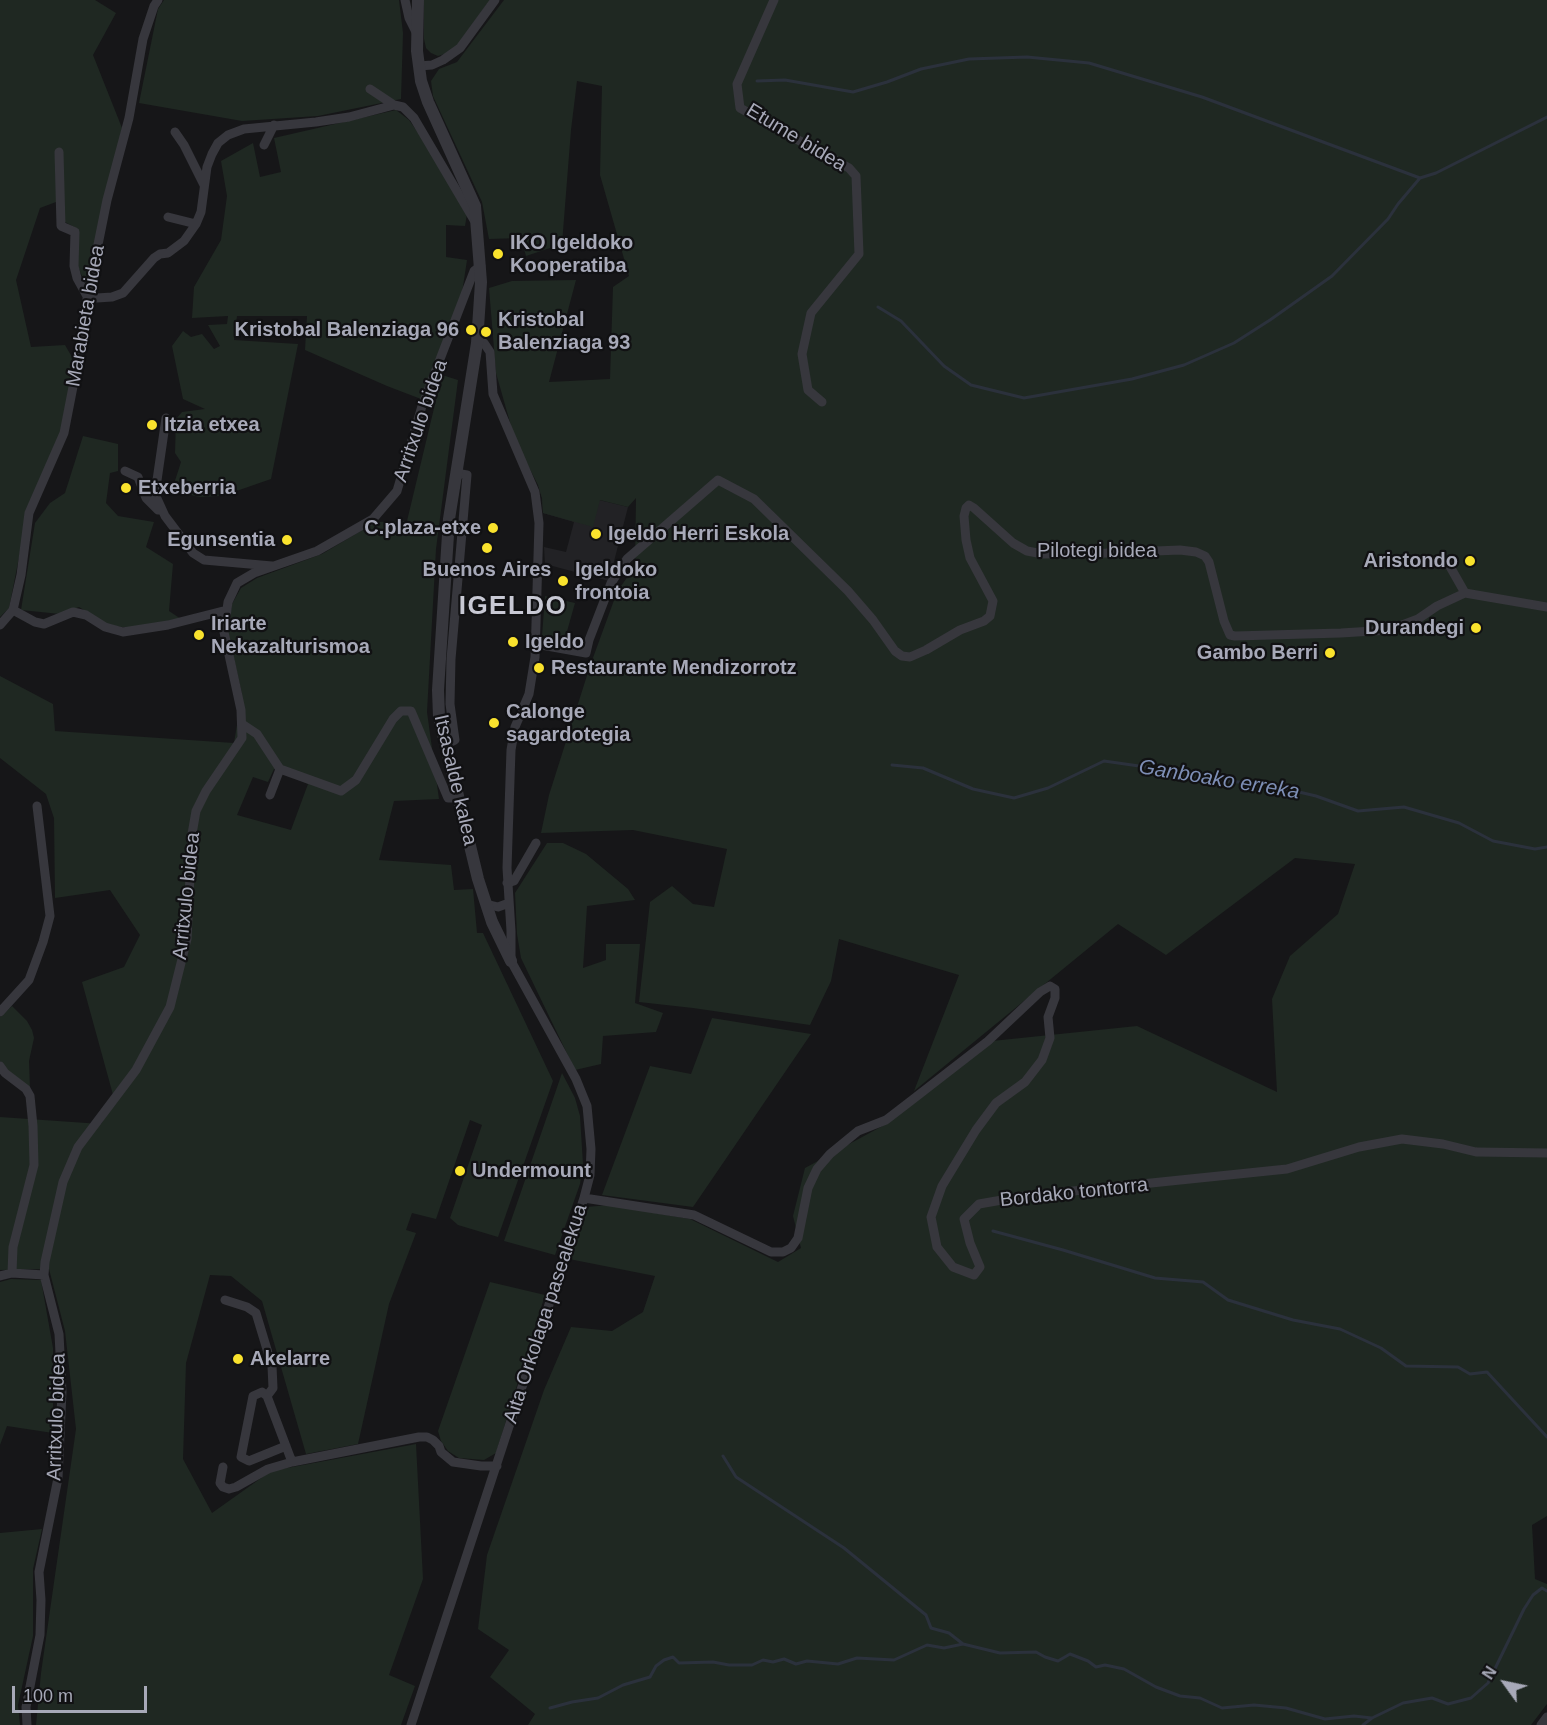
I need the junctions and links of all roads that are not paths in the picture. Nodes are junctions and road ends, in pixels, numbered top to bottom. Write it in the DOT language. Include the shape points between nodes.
graph roads {
  1 [pos="158,0"];
  2 [pos="405,0"];
  3 [pos="418,0"];
  4 [pos="495,0"];
  5 [pos="774,0"];
  6 [pos="417,34"];
  7 [pos="419,66"];
  8 [pos="370,89"];
  9 [pos="394,105"];
  10 [pos="274,125"];
  11 [pos="175,132"];
  12 [pos="264,145"];
  13 [pos="59,152"];
  14 [pos="204,185"];
  15 [pos="168,217"];
  16 [pos="196,224"];
  17 [pos="476,224"];
  18 [pos="481,266"];
  19 [pos="87,296"];
  20 [pos="477,342"];
  21 [pos="822,402"];
  22 [pos="166,418"];
  23 [pos="124,471"];
  24 [pos="165,516"];
  25 [pos="1448,563"];
  26 [pos="273,567"];
  27 [pos="1465,593"];
  28 [pos="1547,607"];
  29 [pos="13,610"];
  30 [pos="227,610"];
  31 [pos="0,625"];
  32 [pos="536,645"];
  33 [pos="242,724"];
  34 [pos="280,769"];
  35 [pos="270,795"];
  36 [pos="458,798"];
  37 [pos="37,806"];
  38 [pos="536,843"];
  39 [pos="507,884"];
  40 [pos="509,903"];
  41 [pos="486,904"];
  42 [pos="511,960"];
  43 [pos="0,1012"];
  44 [pos="0,1066"];
  45 [pos="1547,1153"];
  46 [pos="584,1198"];
  47 [pos="12,1273"];
  48 [pos="44,1275"];
  49 [pos="0,1276"];
  50 [pos="225,1300"];
  51 [pos="267,1395"];
  52 [pos="286,1446"];
  53 [pos="292,1462"];
  54 [pos="497,1466"];
  55 [pos="223,1467"];
  56 [pos="1547,1717"];
  57 [pos="27,1725"];
  58 [pos="411,1725"];
  59 [pos="1541,1725"];
  1 -- 19 [label="street, Marabieta bidea" via="143,39 129,118"];
  2 -- 6 [label="street"];
  3 -- 6 [label="street, Itsasalde kalea"];
  4 -- 7 [label="street" via="460,48 432,65"];
  5 -- 21 [label="street, Etume bidea" via="737,84 740,108 849,168 856,176 859,254 811,313 802,354 808,390"];
  6 -- 7 [label="street, Itsasalde kalea"];
  7 -- 17 [label="street, Itsasalde kalea" via="428,102 475,206"];
  8 -- 9 [label="street"];
  9 -- 10 [label="street" via="349,117"];
  9 -- 17 [label="street" via="403,107 414,118"];
  10 -- 12 [label="street"];
  10 -- 14 [label="street" via="237,131 218,143"];
  11 -- 14 [label="street"];
  13 -- 19 [label="street" via="61,226 75,232 74,266"];
  14 -- 16 [label="street"];
  15 -- 16 [label="street"];
  16 -- 19 [label="street" via="184,241 147,264 123,293 112,297"];
  17 -- 18 [label="street, Itsasalde kalea"];
  18 -- 20 [label="street, Itsasalde kalea"];
  18 -- 26 [label="street, Arritxulo bidea" via="474,271 422,406 397,491 373,519 317,551"];
  19 -- 29 [label="street, Marabieta bidea" via="64,433 29,513"];
  20 -- 32 [label="street, Aita Orkolaga pasealekua" via="488,346 493,394 536,499"];
  20 -- 36 [label="street, Itsasalde kalea" via="448,531 438,690 439,717"];
  22 -- 24 [label="street" via="155,494"];
  23 -- 24 [label="street" via="138,477 146,498"];
  24 -- 26 [label="street" via="204,560"];
  25 -- 27 [label="street"];
  26 -- 30 [label="street, Arritxulo bidea" via="237,584"];
  27 -- 28 [label="street"];
  27 -- 32 [label="street, Pilotegi bidea" via="1389,630 1235,636 1230,635 1224,621 1205,556 1180,550 1043,554 1027,551 969,506 964,516 966,540 970,558 993,601 990,616 926,650 902,656 848,591 754,499 718,480 627,559 611,583 586,654"];
  29 -- 30 [label="street" via="44,624 74,612 123,632"];
  29 -- 31 [label="street, Marabieta bidea"];
  30 -- 33 [label="street, Arritxulo bidea" via="224,632"];
  32 -- 39 [label="street, Aita Orkolaga pasealekua" via="529,693 515,727 511,750"];
  33 -- 34 [label="street" via="257,734"];
  33 -- 48 [label="street, Arritxulo bidea" via="242,738 196,811 187,939 170,1007 136,1070 78,1147 63,1182"];
  34 -- 35 [label="street"];
  34 -- 36 [label="street" via="341,791 356,780 400,711 411,711 448,798"];
  36 -- 41 [label="street, Itsasalde kalea"];
  37 -- 43 [label="street" via="50,916 29,980"];
  38 -- 39 [label="street" via="514,881"];
  39 -- 40 [label="street, Aita Orkolaga pasealekua"];
  40 -- 41 [label="street" via="498,907"];
  40 -- 42 [label="street, Aita Orkolaga pasealekua"];
  41 -- 42 [label="street, Itsasalde kalea"];
  42 -- 46 [label="street, Aita Orkolaga pasealekua" via="576,1078 587,1106 591,1149"];
  44 -- 47 [label="street" via="30,1096 33,1126 34,1165 13,1247"];
  45 -- 46 [label="street, Bordako tontorra" via="1476,1152 1402,1139 1359,1147 1287,1169 979,1204 964,1219 980,1267 974,1275 953,1266 936,1248 931,1217 942,1186 976,1130 996,1103 1025,1082 1042,1060 1050,1038 1048,1017 1055,998 1055,989 1050,986 886,1120 858,1131 830,1154 816,1169 808,1188 798,1238 783,1252 771,1252 694,1215"];
  46 -- 54 [label="street, Aita Orkolaga pasealekua"];
  47 -- 48 [label="street"];
  47 -- 49 [label="street"];
  48 -- 57 [label="street, Arritxulo bidea" via="59,1334 62,1392 58,1478 39,1572 40,1635 26,1707"];
  50 -- 51 [label="street" via="256,1313 273,1374 273,1388"];
  51 -- 52 [label="street"];
  51 -- 52 [label="street" via="262,1392 254,1396 241,1456 249,1461"];
  52 -- 53 [label="street"];
  53 -- 54 [label="street" via="427,1437 453,1462"];
  53 -- 55 [label="street" via="268,1469 229,1489 220,1483"];
  54 -- 58 [label="street, Aita Orkolaga pasealekua"];
  56 -- 59 [label="street"];
}
